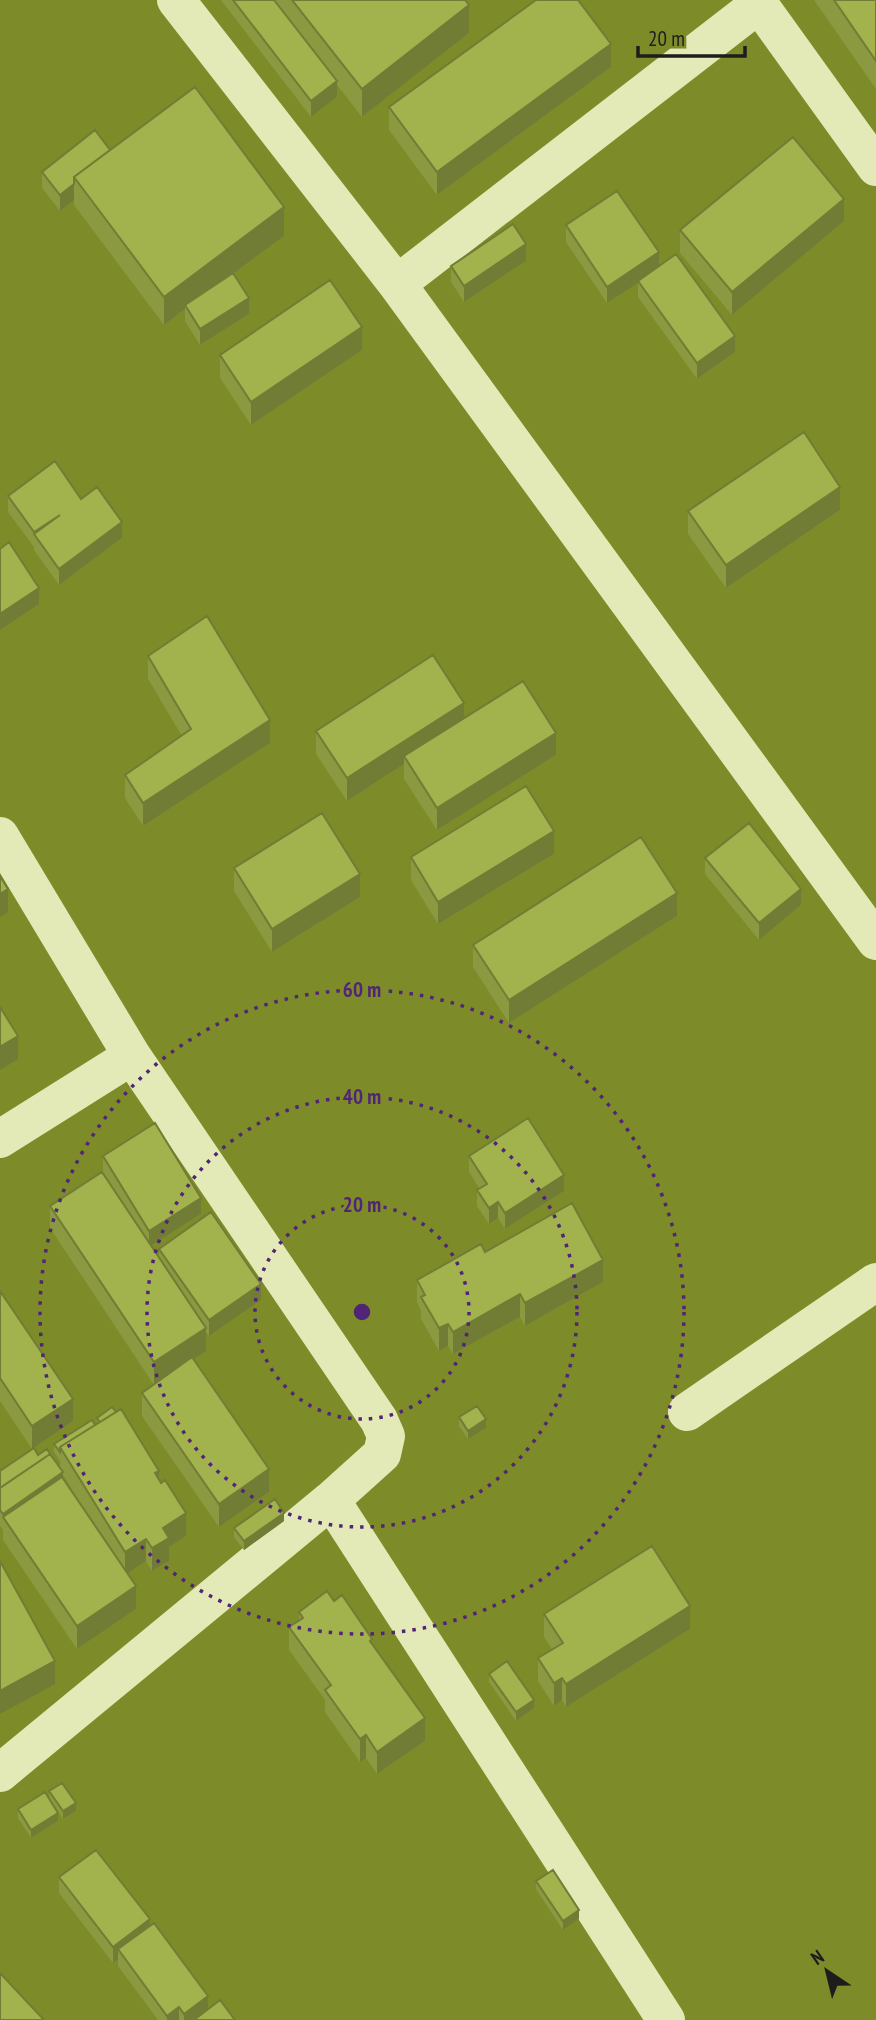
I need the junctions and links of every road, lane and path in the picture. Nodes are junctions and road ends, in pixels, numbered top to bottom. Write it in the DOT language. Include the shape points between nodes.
graph roads {
  1 [pos="176,0"];
  2 [pos="758,2"];
  3 [pos="876,167"];
  4 [pos="397,284"];
  5 [pos="0,836"];
  6 [pos="876,941"];
  7 [pos="132,1056"];
  8 [pos="0,1139"];
  9 [pos="876,1282"];
  10 [pos="687,1412"];
  11 [pos="331,1500"];
  12 [pos="0,1773"];
  13 [pos="666,2020"];
  1 -- 4 [label="street"];
  2 -- 3 [label="street"];
  2 -- 4 [label="street"];
  4 -- 6 [label="street"];
  5 -- 7 [label="street"];
  7 -- 8 [label="street"];
  7 -- 11 [label="street" via="380,1420 386,1436 382,1454"];
  9 -- 10 [label="street"];
  11 -- 12 [label="street"];
  11 -- 13 [label="street"];
}
